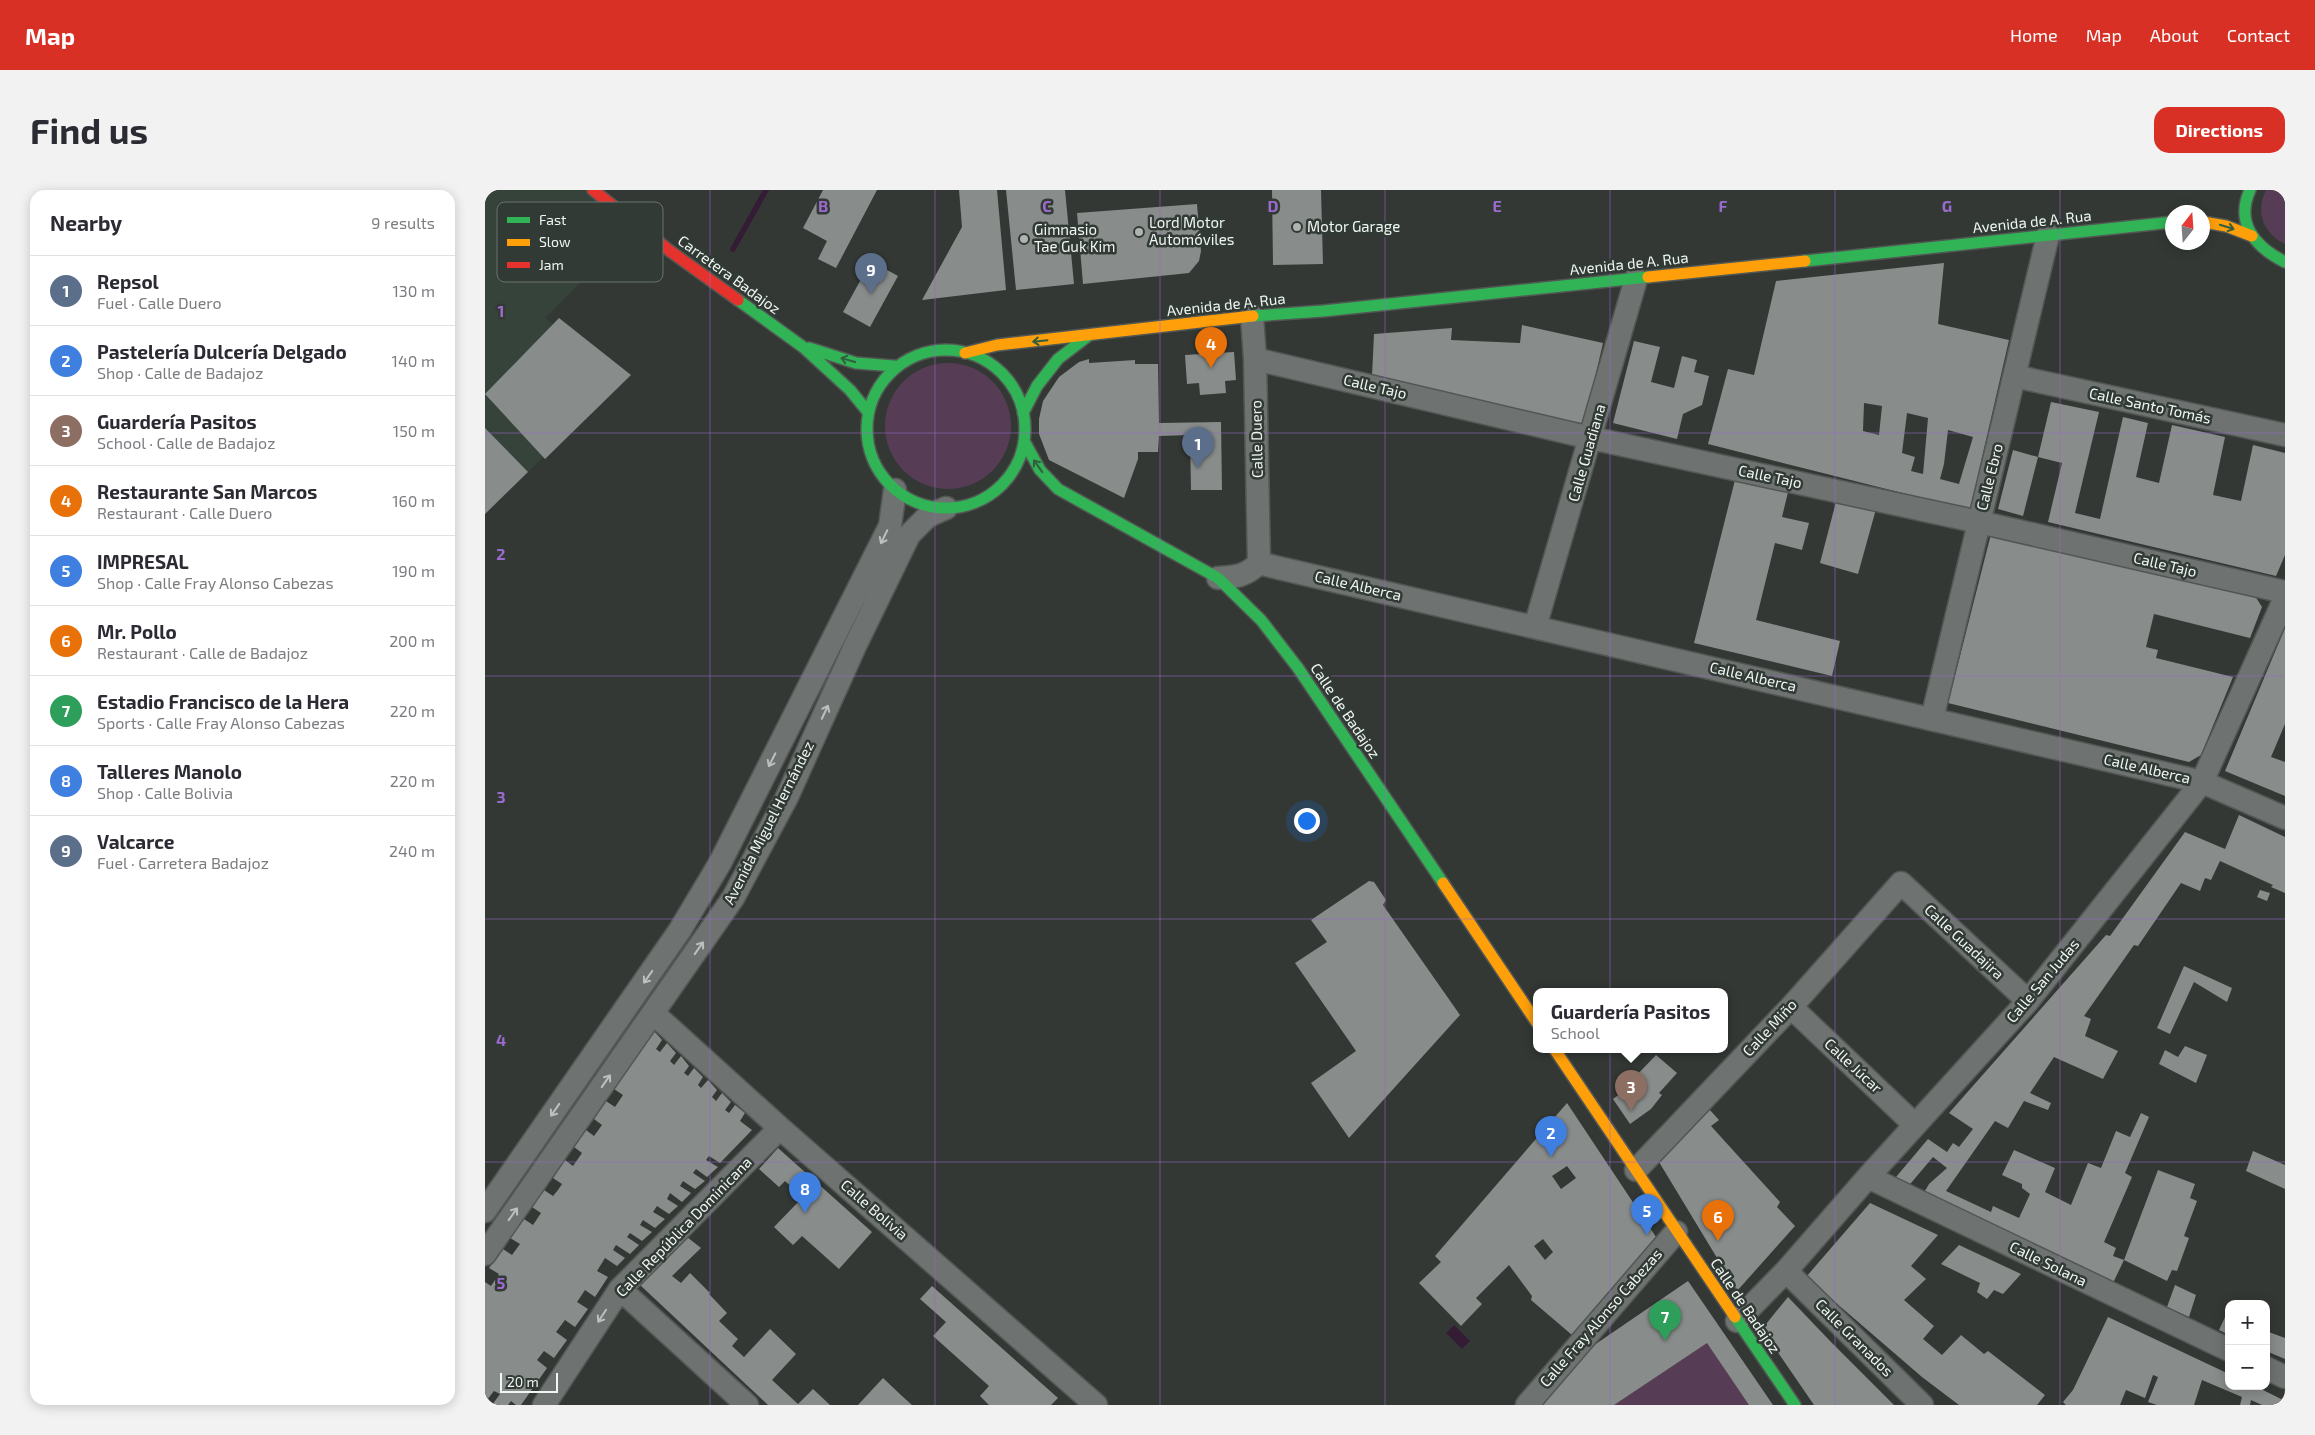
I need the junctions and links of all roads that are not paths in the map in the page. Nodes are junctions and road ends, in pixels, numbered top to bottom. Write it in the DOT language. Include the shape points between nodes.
graph roads {
  1 [pos="593,190"];
  2 [pos="2248,193"];
  3 [pos="608,202"];
  4 [pos="2231,206"];
  5 [pos="2215,214"];
  6 [pos="2210,215"];
  7 [pos="2165,223"];
  8 [pos="2210,223"];
  9 [pos="2048,235"];
  10 [pos="2251,236"];
  11 [pos="663,245"];
  12 [pos="2285,262"];
  13 [pos="1636,279"];
  14 [pos="1251,316"];
  15 [pos="1088,336"];
  16 [pos="803,346"];
  17 [pos="965,352"];
  18 [pos="1255,359"];
  19 [pos="894,366"];
  20 [pos="2014,376"];
  21 [pos="868,412"];
  22 [pos="1023,413"];
  23 [pos="2285,435"];
  24 [pos="1591,438"];
  25 [pos="1024,441"];
  26 [pos="1002,485"];
  27 [pos="1019,485"];
  28 [pos="1040,486"];
  29 [pos="1058,488"];
  30 [pos="895,490"];
  31 [pos="946,508"];
  32 [pos="1979,522"];
  33 [pos="1259,563"];
  34 [pos="1218,578"];
  35 [pos="2285,592"];
  36 [pos="2285,598"];
  37 [pos="1535,627"];
  38 [pos="1932,719"];
  39 [pos="2203,782"];
  40 [pos="2285,818"];
  41 [pos="1901,883"];
  42 [pos="2028,1001"];
  43 [pos="1791,1007"];
  44 [pos="653,1014"];
  45 [pos="1533,1017"];
  46 [pos="1557,1053"];
  47 [pos="1915,1125"];
  48 [pos="780,1128"];
  49 [pos="1636,1170"];
  50 [pos="1868,1177"];
  51 [pos="485,1211"];
  52 [pos="1676,1232"];
  53 [pos="485,1254"];
  54 [pos="1786,1271"];
  55 [pos="620,1289"];
  56 [pos="1737,1321"];
  57 [pos="2225,1348"];
  58 [pos="2270,1370"];
  59 [pos="2285,1377"];
  60 [pos="1082,1400"];
  61 [pos="544,1405"];
  62 [pos="747,1405"];
  63 [pos="1527,1405"];
  64 [pos="1795,1405"];
  65 [pos="1922,1405"];
  1 -- 3 [label="street, Carretera Badajoz"];
  2 -- 4 [label="street"];
  2 -- 10 [label="street" via="2245,216"];
  5 -- 6 [label="street"];
  7 -- 9 [label="street, Avenida de A. Rua"];
  8 -- 10 [label="street, one-way"];
  9 -- 13 [label="street, Avenida de A. Rua"];
  9 -- 20 [label="street, Calle Ebro"];
  10 -- 12 [label="street" via="2265,252"];
  11 -- 16 [label="street, Carretera Badajoz"];
  13 -- 14 [label="street, Avenida de A. Rua"];
  13 -- 24 [label="street, Calle Guadiana"];
  14 -- 15 [label="street, Avenida de A. Rua"];
  14 -- 18 [label="street, Calle Duero"];
  15 -- 17 [label="street, Avenida de A. Rua, one-way" via="997,345"];
  15 -- 22 [label="street" via="1058,359 1037,386"];
  19 -- 16 [label="street, Carretera Badajoz, one-way" via="856,362"];
  16 -- 21 [label="street, Carretera Badajoz" via="856,396"];
  17 -- 19 [label="street" via="941,350 914,356"];
  17 -- 22 [label="street" via="993,365 1012,385"];
  18 -- 24 [label="street, Calle Tajo"];
  18 -- 33 [label="street, Calle Duero"];
  19 -- 21 [label="street" via="877,389"];
  20 -- 23 [label="street, Calle Santo Tomás"];
  20 -- 32 [label="street, Calle Ebro"];
  21 -- 30 [label="street" via="867,438 873,462"];
  22 -- 25 [label="street"];
  24 -- 32 [label="street, Calle Tajo"];
  24 -- 37 [label="street, Calle Guadiana"];
  25 -- 26 [label="street" via="1018,463"];
  29 -- 25 [label="street, Calle de Badajoz, one-way" via="1040,470"];
  26 -- 27 [label="street"];
  26 -- 31 [label="street" via="980,501"];
  28 -- 29 [label="street, Calle de Badajoz"];
  29 -- 34 [label="street, Calle de Badajoz"];
  30 -- 31 [label="street" via="911,503"];
  30 -- 51 [label="street, Avenida Miguel Hernández, one-way" via="890,526 720,863 680,930"];
  44 -- 31 [label="street, Avenida Miguel Hernández, one-way" via="733,898 787,796 909,535 927,516"];
  32 -- 35 [label="street, Calle Tajo"];
  32 -- 38 [label="street, Calle Ebro"];
  33 -- 34 [label="street" via="1239,577"];
  33 -- 37 [label="street, Calle Alberca"];
  34 -- 45 [label="street, Calle de Badajoz" via="1261,620 1298,668"];
  36 -- 39 [label="street, Calle San Judas"];
  37 -- 38 [label="street, Calle Alberca"];
  38 -- 39 [label="street, Calle Alberca"];
  39 -- 40 [label="street, Calle Alberca"];
  39 -- 42 [label="street, Calle San Judas"];
  41 -- 42 [label="street, Calle Guadajira"];
  41 -- 43 [label="street, Calle Miño"];
  42 -- 47 [label="street, Calle San Judas"];
  43 -- 47 [label="street, Calle Júcar"];
  43 -- 49 [label="street, Calle Miño"];
  44 -- 48 [label="street, Calle Bolivia"];
  53 -- 44 [label="street, Avenida Miguel Hernández, one-way"];
  46 -- 49 [label="street, Calle de Badajoz"];
  47 -- 50 [label="street, Calle San Judas"];
  48 -- 55 [label="street, Calle República Dominicana"];
  48 -- 60 [label="street, Calle Bolivia"];
  49 -- 52 [label="street, Calle de Badajoz"];
  50 -- 54 [label="street, Calle San Judas"];
  50 -- 57 [label="street, Calle Solana"];
  52 -- 56 [label="street, Calle de Badajoz"];
  52 -- 63 [label="street, Calle Fray Alonso Cabezas"];
  54 -- 56 [label="street, Calle San Judas"];
  54 -- 65 [label="street, Calle Granados"];
  55 -- 61 [label="street, Calle República Dominicana, one-way"];
  55 -- 62 [label="street"];
  56 -- 64 [label="street, Calle de Badajoz"];
  58 -- 59 [label="street"];
}
